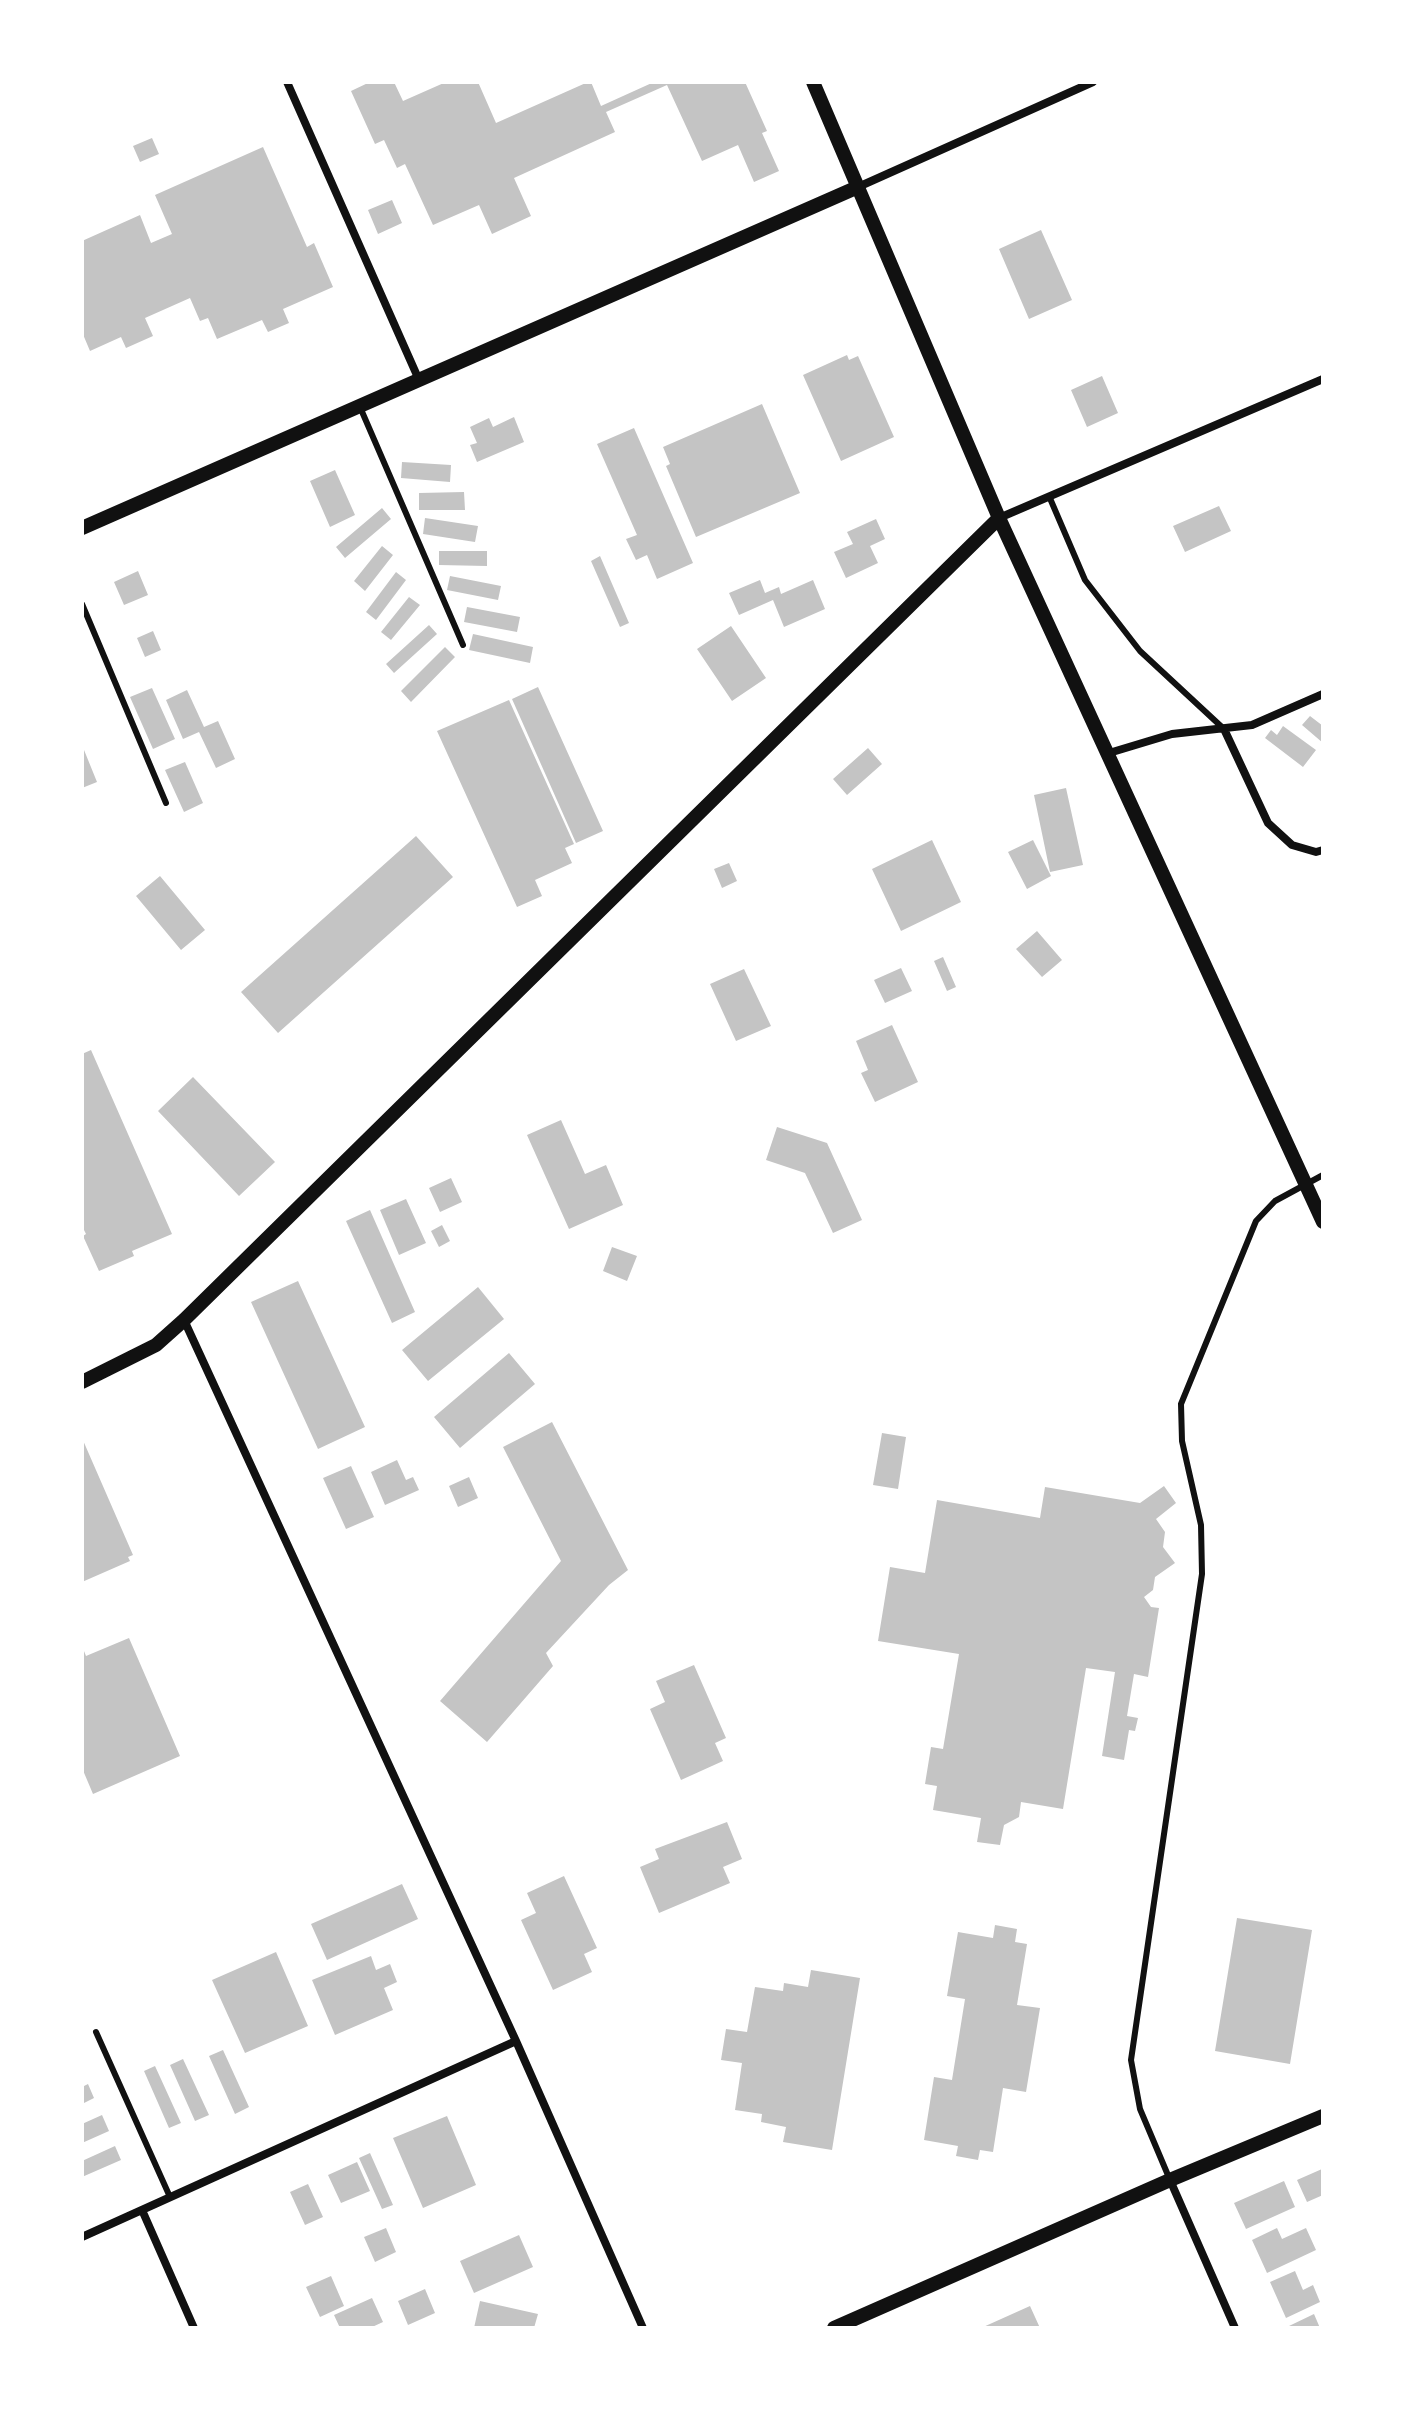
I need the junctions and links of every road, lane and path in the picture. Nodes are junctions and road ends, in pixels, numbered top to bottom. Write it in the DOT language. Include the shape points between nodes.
graph roads {
  1 [pos="287,82"];
  2 [pos="813,82"];
  3 [pos="1093,82"];
  4 [pos="858,187"];
  5 [pos="1323,379"];
  6 [pos="419,380"];
  7 [pos="360,407"];
  8 [pos="1049,496"];
  9 [pos="999,518"];
  10 [pos="82,528"];
  11 [pos="82,604"];
  12 [pos="463,645"];
  13 [pos="1323,694"];
  14 [pos="1224,729"];
  15 [pos="1109,753"];
  16 [pos="166,803"];
  17 [pos="1323,850"];
  18 [pos="1323,1175"];
  19 [pos="1306,1183"];
  20 [pos="1323,1222"];
  21 [pos="184,1320"];
  22 [pos="82,1382"];
  23 [pos="96,2032"];
  24 [pos="516,2041"];
  25 [pos="1322,2120"];
  26 [pos="1170,2180"];
  27 [pos="170,2197"];
  28 [pos="142,2210"];
  29 [pos="82,2237"];
  30 [pos="194,2328"];
  31 [pos="643,2328"];
  32 [pos="834,2328"];
  33 [pos="1235,2328"];
  1 -- 6 [label="street"];
  2 -- 4 [label="street"];
  3 -- 4 [label="street"];
  4 -- 6 [label="street"];
  4 -- 9 [label="street"];
  5 -- 8 [label="street"];
  6 -- 7 [label="street"];
  7 -- 10 [label="street"];
  7 -- 12 [label="lane"];
  8 -- 9 [label="street"];
  8 -- 14 [label="lane" via="1085,580 1140,651"];
  9 -- 15 [label="street"];
  9 -- 21 [label="street"];
  11 -- 16 [label="lane"];
  13 -- 14 [label="street" via="1252,725"];
  14 -- 15 [label="street" via="1172,734"];
  14 -- 17 [label="street" via="1268,823 1292,845"];
  15 -- 19 [label="street"];
  18 -- 19 [label="lane"];
  19 -- 20 [label="street"];
  19 -- 26 [label="lane" via="1275,1201 1256,1221 1181,1404 1182,1441 1201,1525 1202,1574 1131,2060 1140,2109"];
  21 -- 22 [label="street" via="156,1345"];
  21 -- 24 [label="street"];
  23 -- 27 [label="lane"];
  24 -- 27 [label="street"];
  24 -- 31 [label="street"];
  25 -- 26 [label="street"];
  26 -- 32 [label="street"];
  26 -- 33 [label="street"];
  27 -- 28 [label="street"];
  28 -- 29 [label="street"];
  28 -- 30 [label="street"];
}
